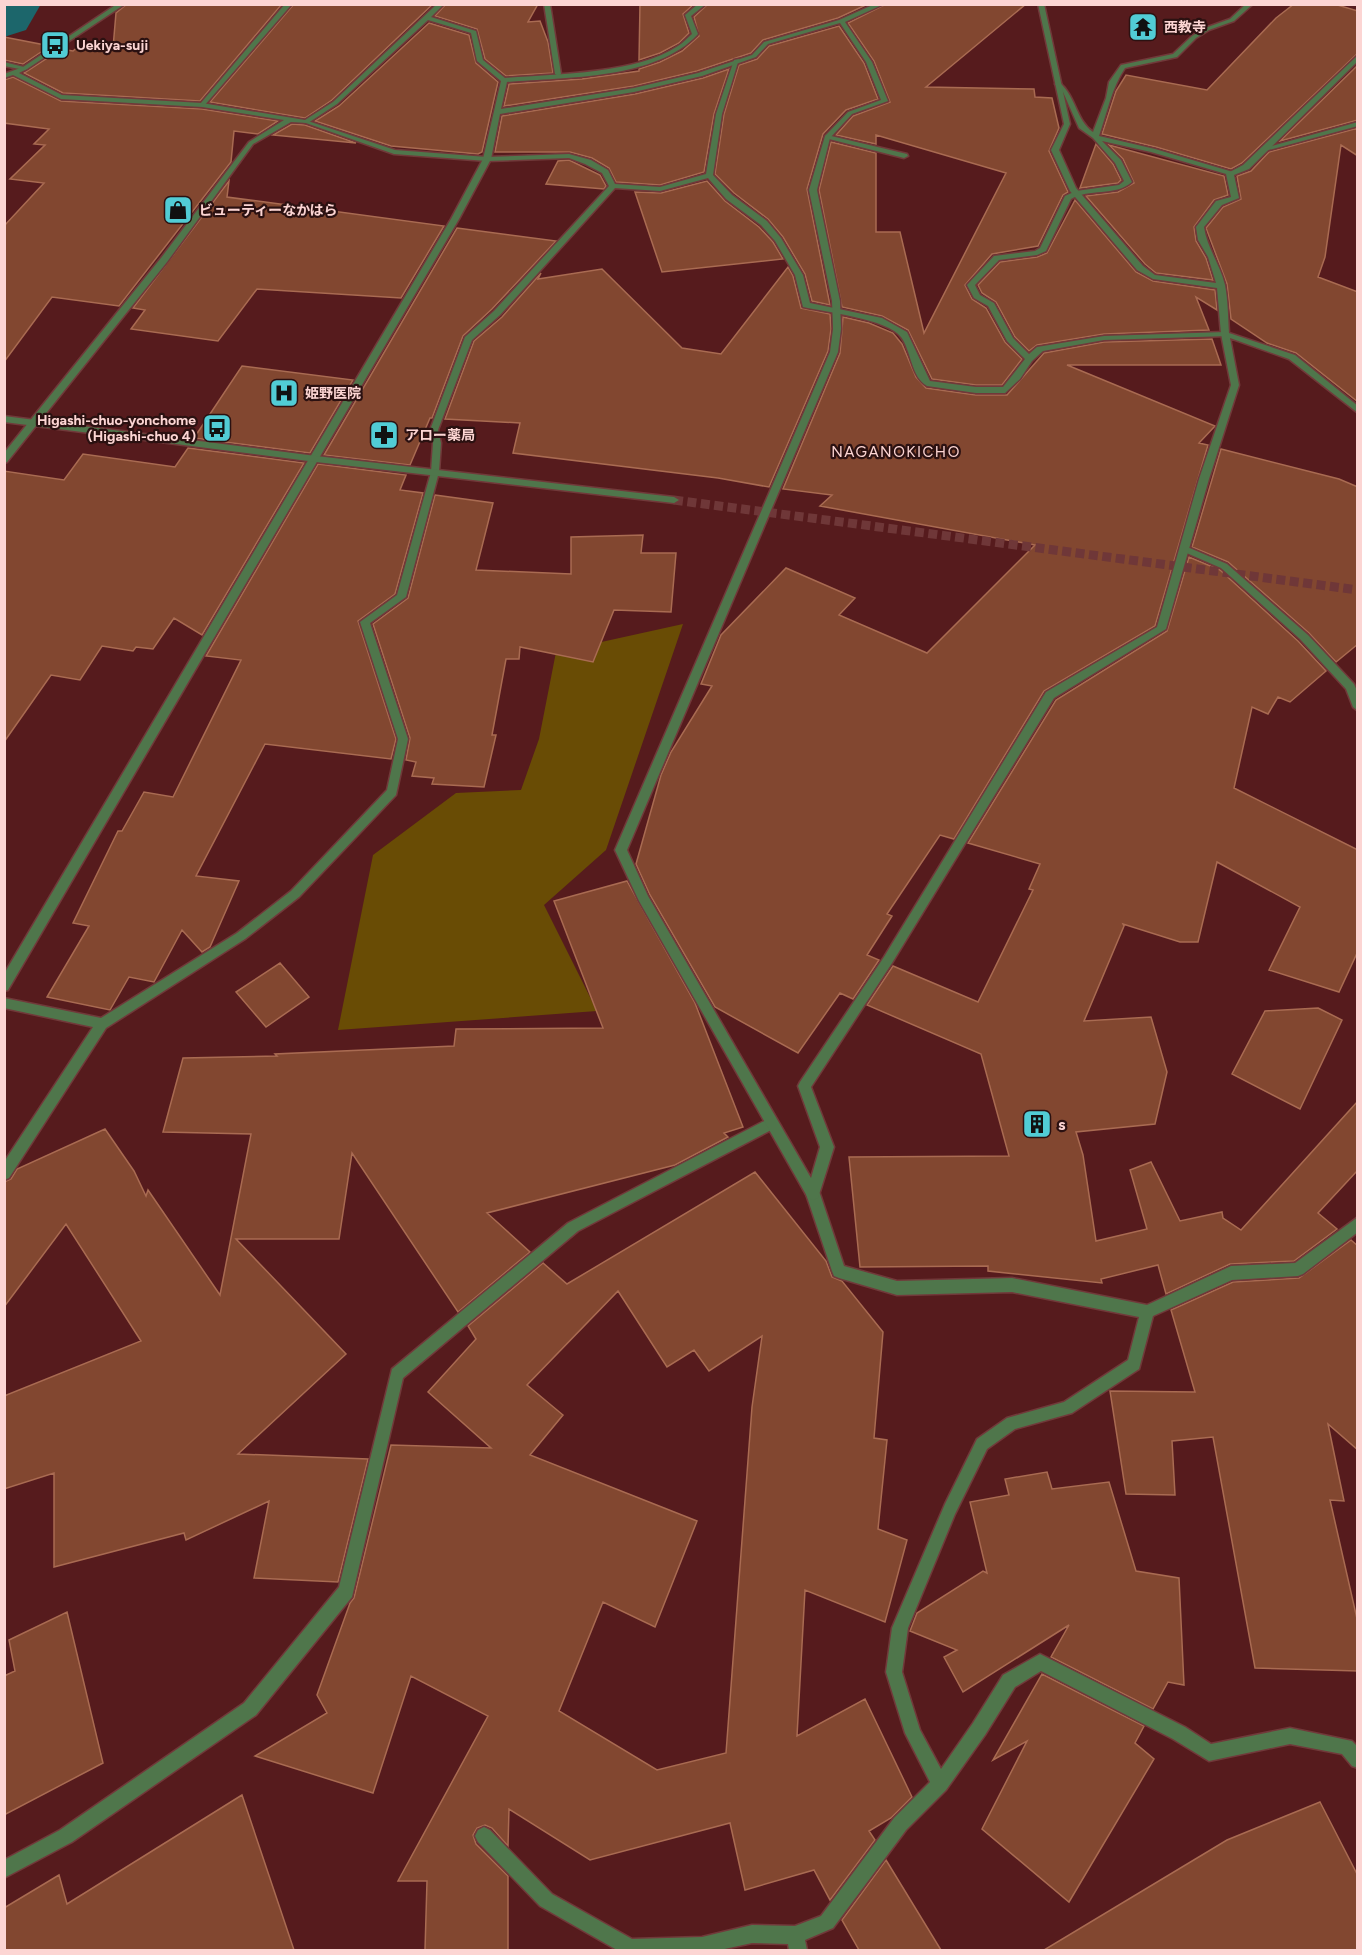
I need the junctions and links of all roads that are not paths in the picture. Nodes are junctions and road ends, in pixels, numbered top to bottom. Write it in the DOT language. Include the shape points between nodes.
graph roads {
  1 [pos="122,4"];
  2 [pos="289,4"];
  3 [pos="441,4"];
  4 [pos="547,4"];
  5 [pos="703,4"];
  6 [pos="881,4"];
  7 [pos="1041,4"];
  8 [pos="1250,4"];
  9 [pos="429,18"];
  10 [pos="841,21"];
  11 [pos="1358,57"];
  12 [pos="737,60"];
  13 [pos="4,64"];
  14 [pos="25,68"];
  15 [pos="14,73"];
  16 [pos="558,74"];
  17 [pos="4,76"];
  18 [pos="504,80"];
  19 [pos="1058,84"];
  20 [pos="202,105"];
  21 [pos="498,112"];
  22 [pos="289,120"];
  23 [pos="306,122"];
  24 [pos="1358,124"];
  25 [pos="827,137"];
  26 [pos="1095,137"];
  27 [pos="1265,149"];
  28 [pos="904,156"];
  29 [pos="487,159"];
  30 [pos="1230,174"];
  31 [pos="709,176"];
  32 [pos="613,186"];
  33 [pos="1076,192"];
  34 [pos="1221,286"];
  35 [pos="837,311"];
  36 [pos="1225,334"];
  37 [pos="1029,358"];
  38 [pos="1358,411"];
  39 [pos="4,419"];
  40 [pos="33,423"];
  41 [pos="316,459"];
  42 [pos="4,460"];
  43 [pos="435,472"];
  44 [pos="674,500"];
  45 [pos="1185,549"];
  46 [pos="1358,707"];
  47 [pos="4,986"];
  48 [pos="4,1003"];
  49 [pos="102,1024"];
  50 [pos="770,1124"];
  51 [pos="4,1174"];
  52 [pos="813,1194"];
  53 [pos="1356,1227"];
  54 [pos="1148,1312"];
  55 [pos="1358,1760"];
  56 [pos="940,1784"];
  57 [pos="484,1836"];
  58 [pos="4,1870"];
  59 [pos="796,1943"];
  1 -- 14 [label="street"];
  2 -- 20 [label="street"];
  3 -- 9 [label="street"];
  4 -- 16 [label="street"];
  5 -- 16 [label="street" via="688,15 695,34 672,54 627,67"];
  6 -- 10 [label="street"];
  7 -- 19 [label="street"];
  8 -- 26 [label="street" via="1232,20 1194,38 1175,56 1123,66 1112,82"];
  9 -- 18 [label="street" via="474,32 480,61"];
  9 -- 23 [label="street" via="335,103"];
  10 -- 12 [label="street" via="766,44 754,56"];
  10 -- 25 [label="street" via="869,62 885,101 850,113"];
  11 -- 27 [label="street"];
  12 -- 21 [label="street" via="700,75 634,90"];
  12 -- 31 [label="street" via="719,114"];
  13 -- 14 [label="street"];
  14 -- 15 [label="street"];
  15 -- 17 [label="street"];
  15 -- 20 [label="street" via="61,97"];
  16 -- 18 [label="street"];
  18 -- 21 [label="street"];
  19 -- 26 [label="street" via="1066,91 1081,127"];
  19 -- 33 [label="street" via="1068,124 1055,150"];
  20 -- 22 [label="street"];
  21 -- 29 [label="street"];
  22 -- 23 [label="street"];
  22 -- 40 [label="street" via="251,143 164,260"];
  23 -- 29 [label="street" via="394,152"];
  24 -- 27 [label="street"];
  25 -- 28 [label="street"];
  25 -- 35 [label="street" via="813,190"];
  26 -- 30 [label="street" via="1154,150"];
  26 -- 33 [label="street" via="1118,162 1128,182 1121,187"];
  27 -- 30 [label="street"];
  29 -- 32 [label="street" via="569,156 605,172"];
  29 -- 41 [label="street"];
  30 -- 34 [label="street" via="1235,198 1219,202 1200,227"];
  31 -- 32 [label="street" via="660,189"];
  31 -- 35 [label="street" via="778,240 799,275 806,304"];
  32 -- 43 [label="street" via="497,313 468,339 434,430"];
  33 -- 34 [label="street" via="1140,268 1153,277"];
  33 -- 37 [label="street" via="1068,198 1043,249 997,258 971,285 977,296 991,305 1010,339"];
  34 -- 36 [label="street"];
  35 -- 37 [label="street" via="879,320 904,334 927,383 1005,390"];
  35 -- 50 [label="street" via="830,362 621,850 643,898"];
  36 -- 37 [label="street" via="1104,338 1040,349"];
  36 -- 38 [label="street" via="1292,357"];
  36 -- 45 [label="street" via="1235,386"];
  39 -- 40 [label="street"];
  40 -- 41 [label="street"];
  40 -- 42 [label="street"];
  41 -- 43 [label="street"];
  41 -- 47 [label="street"];
  43 -- 44 [label="street"];
  43 -- 49 [label="street" via="401,597 365,622 403,739 392,792 294,894 242,936"];
  45 -- 46 [label="street" via="1224,566 1304,637 1350,687"];
  45 -- 52 [label="street" via="1161,629 1050,695 888,960 804,1086 827,1148"];
  48 -- 49 [label="street"];
  49 -- 51 [label="street"];
  50 -- 52 [label="street"];
  50 -- 58 [label="street" via="573,1227 397,1374 346,1591 250,1709 66,1836"];
  52 -- 54 [label="street" via="839,1271 897,1288 1012,1285"];
  53 -- 54 [label="street" via="1298,1269 1231,1273"];
  54 -- 56 [label="street" via="1134,1364 1067,1408 1012,1424 982,1444 950,1509 900,1628 894,1672 913,1733"];
  55 -- 56 [label="street" via="1346,1747 1290,1736 1209,1753 1179,1733 1040,1662 1010,1681"];
  56 -- 59 [label="street" via="900,1824 827,1922"];
  57 -- 59 [label="street" via="546,1900 630,1948 702,1946 752,1934"];
}
